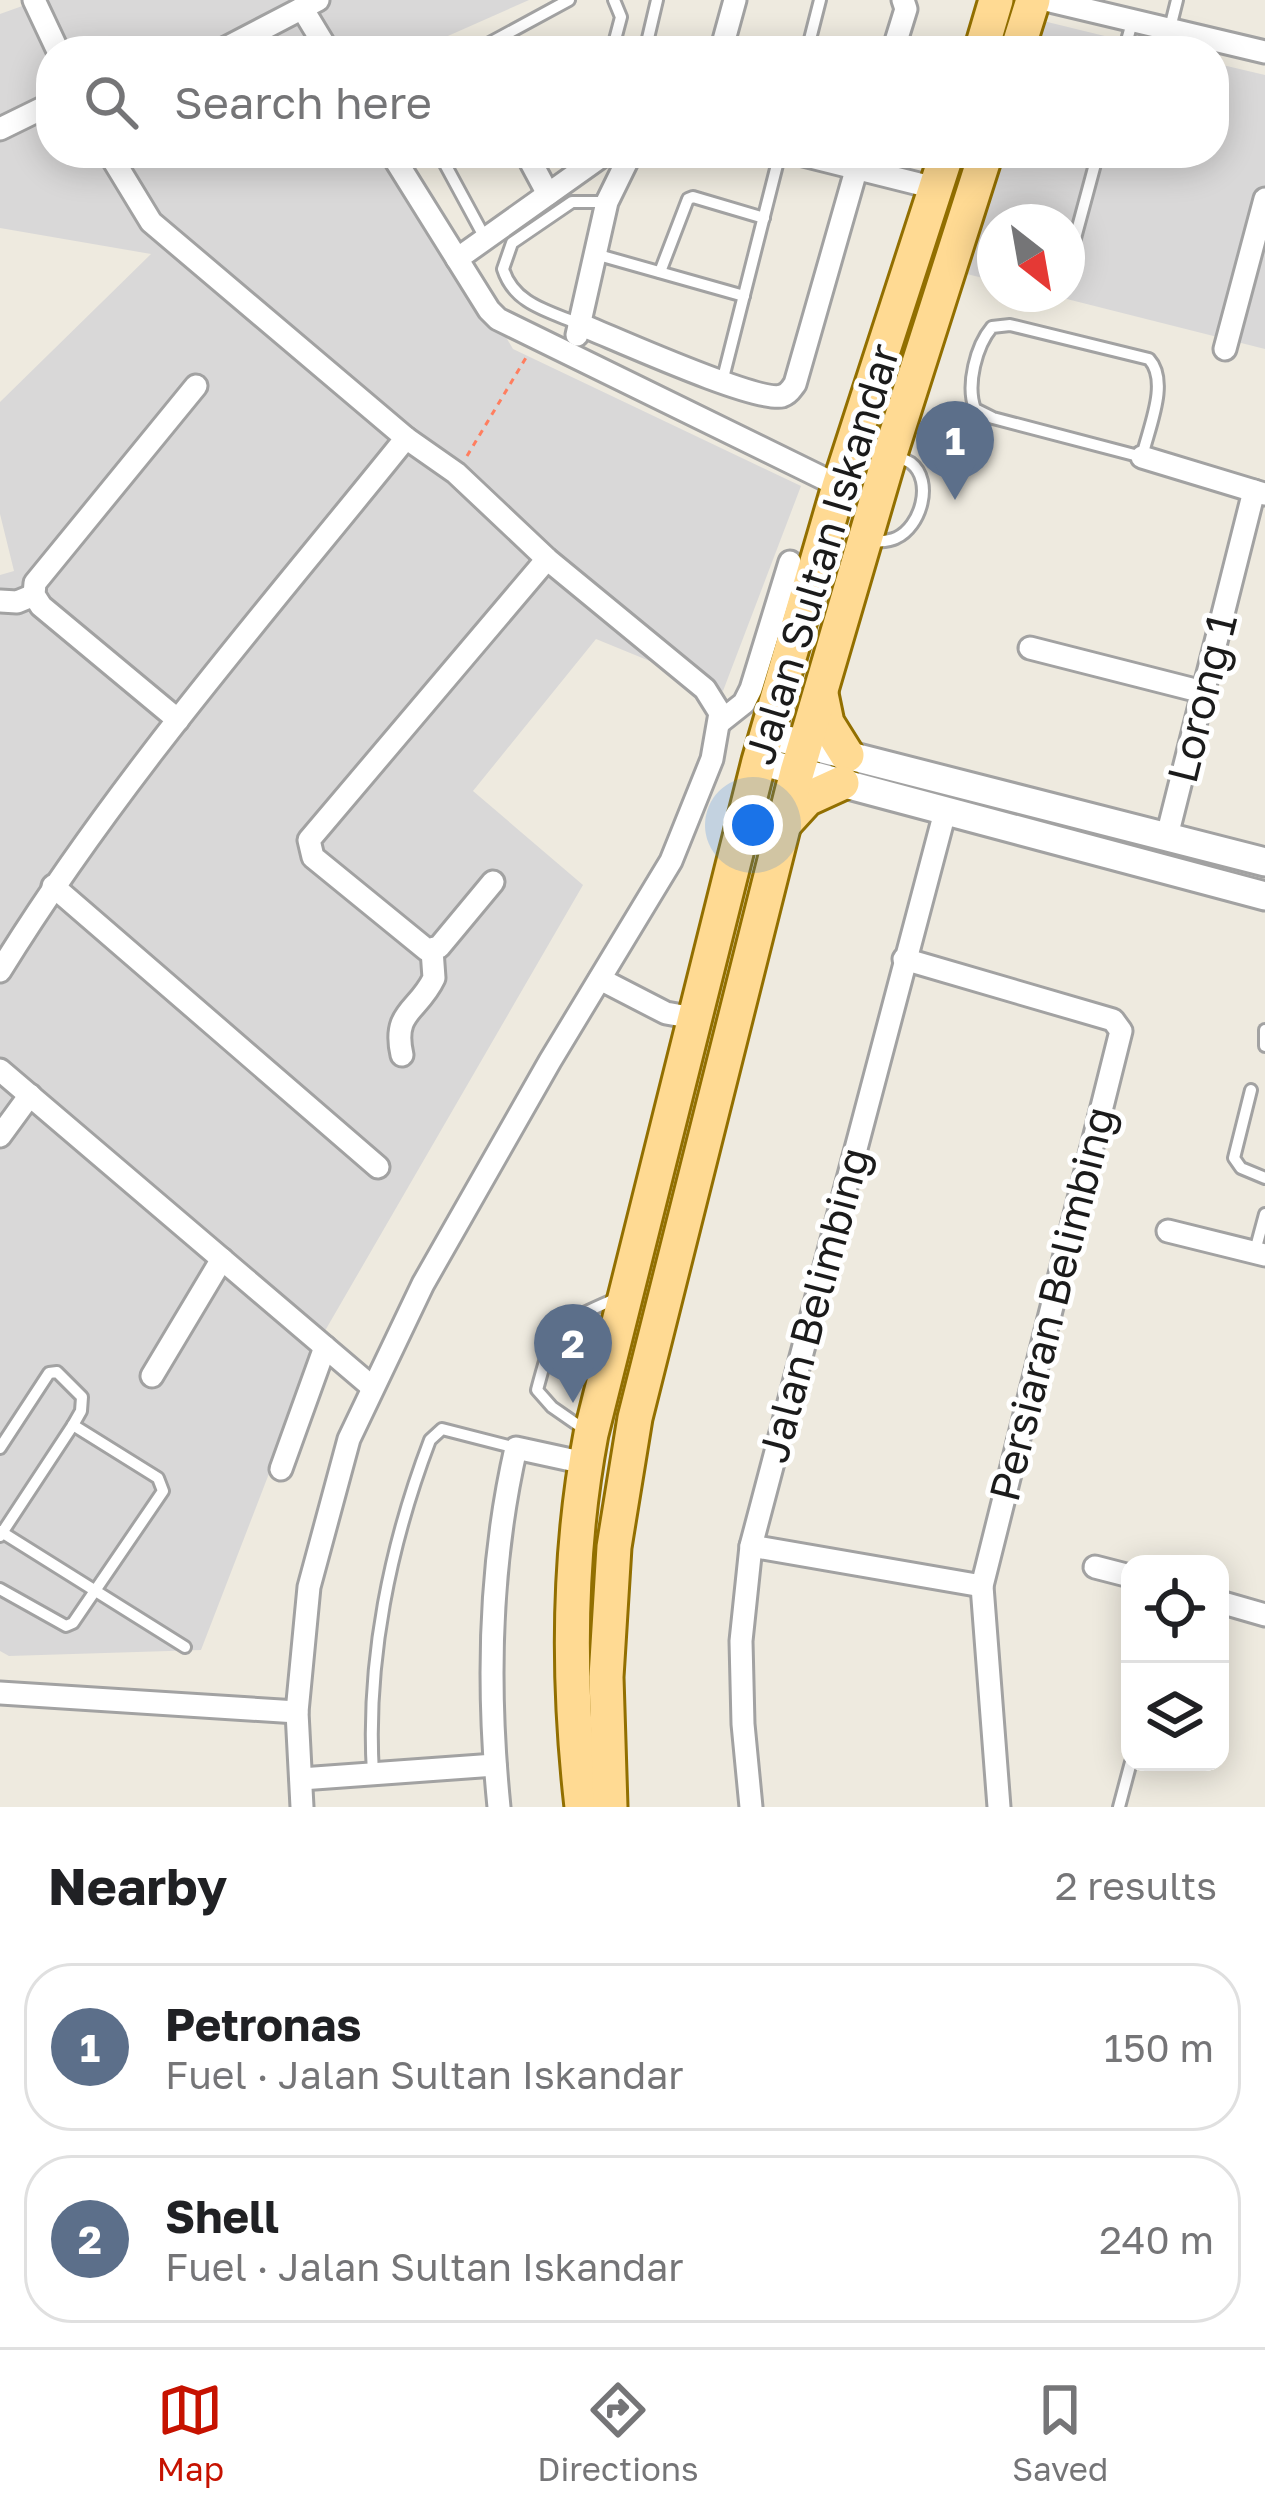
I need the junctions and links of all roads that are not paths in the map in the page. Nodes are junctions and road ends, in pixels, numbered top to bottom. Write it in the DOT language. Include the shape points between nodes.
graph roads {
  1 [pos="34,0"];
  2 [pos="569,0"];
  3 [pos="614,0"];
  4 [pos="657,0"];
  5 [pos="735,0"];
  6 [pos="820,0"];
  7 [pos="903,0"];
  8 [pos="996,0"];
  9 [pos="1033,0"];
  10 [pos="1046,0"];
  11 [pos="1177,0"];
  12 [pos="310,4"];
  13 [pos="1133,20"];
  14 [pos="1170,28"];
  15 [pos="51,36"];
  16 [pos="249,36"];
  17 [pos="322,36"];
  18 [pos="503,36"];
  19 [pos="616,36"];
  20 [pos="649,36"];
  21 [pos="725,36"];
  22 [pos="810,36"];
  23 [pos="897,36"];
  24 [pos="985,36"];
  25 [pos="1022,36"];
  26 [pos="1128,36"];
  27 [pos="1202,36"];
  28 [pos="1229,43"];
  29 [pos="1265,52"];
  30 [pos="36,111"];
  31 [pos="0,129"];
  32 [pos="117,168"];
  33 [pos="400,168"];
  34 [pos="447,168"];
  35 [pos="534,168"];
  36 [pos="572,168"];
  37 [pos="624,168"];
  38 [pos="776,168"];
  39 [pos="857,168"];
  40 [pos="881,168"];
  41 [pos="942,168"];
  42 [pos="981,168"];
  43 [pos="1094,168"];
  44 [pos="935,188"];
  45 [pos="548,194"];
  46 [pos="1265,199"];
  47 [pos="607,202"];
  48 [pos="1084,204"];
  49 [pos="764,218"];
  50 [pos="485,238"];
  51 [pos="595,254"];
  52 [pos="457,259"];
  53 [pos="660,272"];
  54 [pos="744,296"];
  55 [pos="579,324"];
  56 [pos="1225,349"];
  57 [pos="572,356"];
  58 [pos="722,382"];
  59 [pos="196,386"];
  60 [pos="712,423"];
  61 [pos="406,438"];
  62 [pos="1142,457"];
  63 [pos="839,486"];
  64 [pos="1259,492"];
  65 [pos="547,559"];
  66 [pos="790,562"];
  67 [pos="34,595"];
  68 [pos="0,601"];
  69 [pos="1030,648"];
  70 [pos="820,686"];
  71 [pos="1203,692"];
  72 [pos="178,720"];
  73 [pos="720,722"];
  74 [pos="764,748"];
  75 [pos="801,759"];
  76 [pos="844,769"];
  77 [pos="945,812"];
  78 [pos="783,826"];
  79 [pos="1167,836"];
  80 [pos="1265,862"];
  81 [pos="493,882"];
  82 [pos="53,886"];
  83 [pos="1265,896"];
  84 [pos="8,943"];
  85 [pos="433,950"];
  86 [pos="904,959"];
  87 [pos="0,971"];
  88 [pos="600,979"];
  89 [pos="694,1018"];
  90 [pos="1265,1030"];
  91 [pos="1265,1046"];
  92 [pos="402,1055"];
  93 [pos="0,1070"];
  94 [pos="1250,1090"];
  95 [pos="30,1096"];
  96 [pos="0,1136"];
  97 [pos="377,1167"];
  98 [pos="1265,1178"];
  99 [pos="1265,1214"];
  100 [pos="1168,1231"];
  101 [pos="1260,1253"];
  102 [pos="222,1259"];
  103 [pos="623,1296"];
  104 [pos="326,1347"];
  105 [pos="152,1376"];
  106 [pos="372,1387"];
  107 [pos="73,1425"];
  108 [pos="0,1448"];
  109 [pos="516,1448"];
  110 [pos="588,1449"];
  111 [pos="281,1469"];
  112 [pos="1,1533"];
  113 [pos="751,1546"];
  114 [pos="1095,1567"];
  115 [pos="1121,1574"];
  116 [pos="982,1586"];
  117 [pos="0,1589"];
  118 [pos="96,1589"];
  119 [pos="1229,1605"];
  120 [pos="1265,1615"];
  121 [pos="185,1647"];
  122 [pos="0,1693"];
  123 [pos="297,1712"];
  124 [pos="495,1765"];
  125 [pos="1129,1771"];
  126 [pos="373,1774"];
  127 [pos="301,1780"];
  128 [pos="302,1807"];
  129 [pos="499,1807"];
  130 [pos="582,1807"];
  131 [pos="610,1807"];
  132 [pos="751,1807"];
  133 [pos="999,1807"];
  134 [pos="1119,1807"];
  1 -- 15 [label="street"];
  2 -- 18 [label="lane"];
  3 -- 19 [label="lane" via="621,17"];
  4 -- 20 [label="lane"];
  5 -- 21 [label="street"];
  6 -- 22 [label="lane"];
  7 -- 23 [label="street"];
  8 -- 24 [label="main road"];
  9 -- 25 [label="main road"];
  10 -- 13 [label="street"];
  11 -- 14 [label="lane"];
  12 -- 16 [label="street"];
  12 -- 17 [label="street"];
  13 -- 14 [label="street"];
  13 -- 26 [label="lane"];
  14 -- 27 [label="street"];
  28 -- 29 [label="street"];
  30 -- 31 [label="street"];
  32 -- 61 [label="street" via="151,222"];
  33 -- 52 [label="street"];
  34 -- 50 [label="lane"];
  35 -- 45 [label="street"];
  36 -- 45 [label="street"];
  37 -- 47 [label="street"];
  38 -- 49 [label="lane"];
  39 -- 58 [label="street" via="795,384 776,398"];
  40 -- 44 [label="street"];
  41 -- 44 [label="main road, Jalan Sultan Iskandar"];
  42 -- 70 [label="main road, Jalan Sultan Iskandar"];
  43 -- 48 [label="lane"];
  44 -- 63 [label="main road, Jalan Sultan Iskandar"];
  45 -- 50 [label="street"];
  46 -- 56 [label="street"];
  47 -- 51 [label="street"];
  47 -- 55 [label="lane" via="572,202 512,243 503,269 527,303"];
  49 -- 53 [label="lane" via="688,199"];
  49 -- 54 [label="lane"];
  50 -- 52 [label="street"];
  51 -- 53 [label="lane"];
  51 -- 55 [label="street"];
  52 -- 57 [label="street" via="489,310"];
  53 -- 54 [label="lane"];
  54 -- 58 [label="lane"];
  55 -- 57 [label="street"];
  55 -- 58 [label="street"];
  57 -- 60 [label="street"];
  58 -- 60 [label="street"];
  59 -- 67 [label="street" via="35,583"];
  60 -- 63 [label="street"];
  61 -- 65 [label="street" via="457,473"];
  61 -- 72 [label="street"];
  62 -- 62 [label="lane" via="981,414 970,389 983,338 1010,325 1149,359 1160,382"];
  62 -- 64 [label="street"];
  63 -- 74 [label="main road, Jalan Sultan Iskandar"];
  64 -- 71 [label="street, Lorong 1"];
  65 -- 73 [label="street" via="705,689"];
  65 -- 85 [label="street" via="309,840 313,857"];
  66 -- 73 [label="street" via="751,689"];
  67 -- 68 [label="street"];
  67 -- 72 [label="street"];
  69 -- 71 [label="street"];
  70 -- 75 [label="main road, Jalan Sultan Iskandar"];
  70 -- 76 [label="main road"];
  71 -- 79 [label="street, Lorong 1"];
  72 -- 82 [label="street"];
  73 -- 88 [label="street" via="670,861"];
  74 -- 75 [label="street"];
  74 -- 89 [label="main road, Jalan Sultan Iskandar"];
  75 -- 76 [label="street"];
  75 -- 78 [label="main road, Jalan Sultan Iskandar"];
  76 -- 77 [label="street"];
  76 -- 78 [label="main road"];
  76 -- 79 [label="street"];
  77 -- 83 [label="street"];
  77 -- 86 [label="street, Jalan Belimbing"];
  78 -- 131 [label="main road, Jalan Sultan Iskandar" via="634,1418 614,1547"];
  79 -- 80 [label="street"];
  81 -- 85 [label="street"];
  82 -- 84 [label="street"];
  82 -- 97 [label="street"];
  84 -- 87 [label="street"];
  85 -- 92 [label="street" via="434,978 398,1032"];
  86 -- 113 [label="street, Jalan Belimbing"];
  86 -- 116 [label="street, Persiaran Belimbing" via="1113,1020 1121,1031"];
  88 -- 89 [label="street"];
  88 -- 106 [label="street"];
  89 -- 103 [label="main road, Jalan Sultan Iskandar"];
  90 -- 91 [label="lane"];
  93 -- 95 [label="street"];
  94 -- 98 [label="lane" via="1234,1158"];
  95 -- 96 [label="street"];
  95 -- 102 [label="street"];
  99 -- 101 [label="lane"];
  100 -- 101 [label="street"];
  102 -- 104 [label="street"];
  102 -- 105 [label="street"];
  103 -- 110 [label="main road, Jalan Sultan Iskandar"];
  103 -- 110 [label="lane" via="562,1325 537,1390"];
  104 -- 106 [label="street"];
  104 -- 111 [label="street"];
  106 -- 123 [label="street" via="349,1439 310,1587"];
  107 -- 108 [label="lane" via="82,1397 53,1372"];
  107 -- 112 [label="lane"];
  107 -- 118 [label="lane" via="162,1484"];
  109 -- 110 [label="street"];
  109 -- 124 [label="street" via="494,1590"];
  109 -- 126 [label="lane" via="442,1430 430,1440 392,1553 370,1730"];
  110 -- 130 [label="main road, Jalan Sultan Iskandar" via="575,1539"];
  112 -- 118 [label="lane"];
  113 -- 116 [label="street"];
  113 -- 132 [label="street, Jalan Belimbing" via="741,1641"];
  114 -- 115 [label="street"];
  116 -- 133 [label="street, Persiaran Belimbing"];
  117 -- 118 [label="lane" via="66,1626"];
  118 -- 121 [label="lane"];
  119 -- 120 [label="street"];
  122 -- 123 [label="street"];
  123 -- 127 [label="street"];
  124 -- 126 [label="street"];
  124 -- 129 [label="street"];
  125 -- 134 [label="lane"];
  126 -- 127 [label="street"];
  127 -- 128 [label="street"];
}
